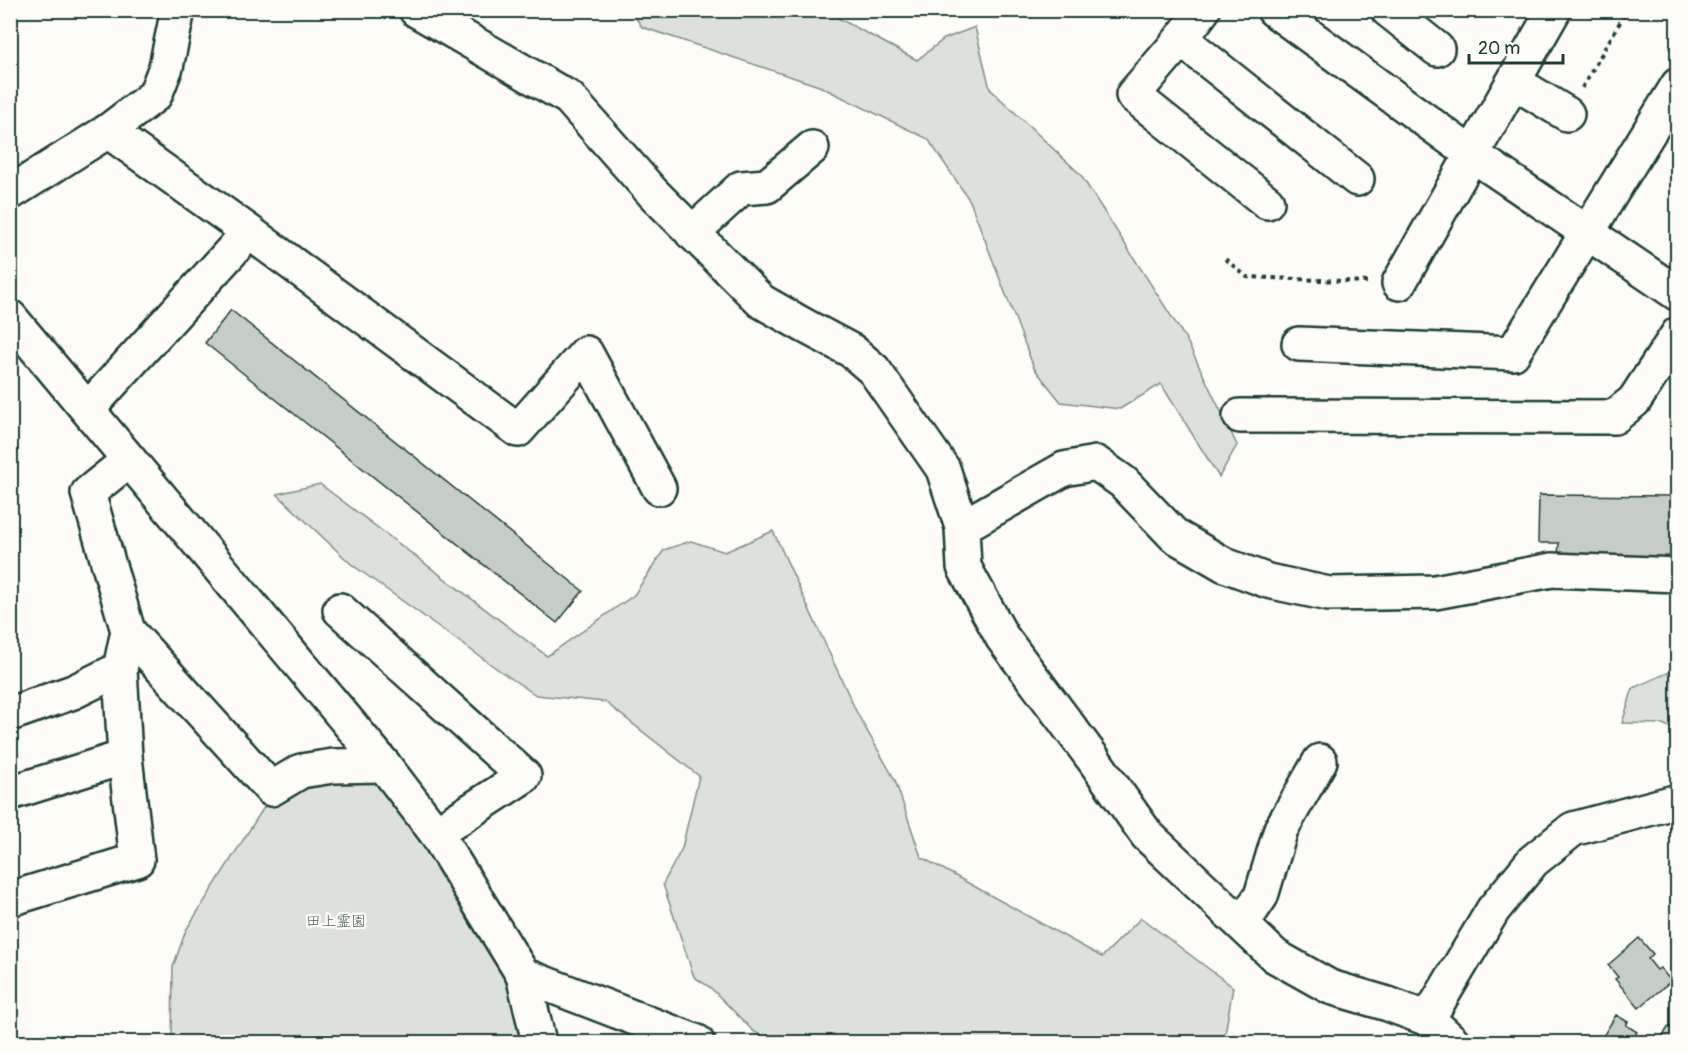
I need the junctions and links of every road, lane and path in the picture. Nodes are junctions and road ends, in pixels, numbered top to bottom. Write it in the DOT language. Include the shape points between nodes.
graph roads {
  1 [pos="178,10"];
  2 [pos="416,10"];
  3 [pos="1203,10"];
  4 [pos="1274,10"];
  5 [pos="1388,10"];
  6 [pos="1554,10"];
  7 [pos="1627,10"];
  8 [pos="1181,39"];
  9 [pos="1437,50"];
  10 [pos="1514,82"];
  11 [pos="1677,85"];
  12 [pos="1568,114"];
  13 [pos="108,131"];
  14 [pos="812,148"];
  15 [pos="1473,155"];
  16 [pos="1357,179"];
  17 [pos="10,193"];
  18 [pos="1267,202"];
  19 [pos="249,232"];
  20 [pos="692,232"];
  21 [pos="1588,232"];
  22 [pos="1225,259"];
  23 [pos="1399,283"];
  24 [pos="1677,294"];
  25 [pos="10,317"];
  26 [pos="1677,334"];
  27 [pos="1299,344"];
  28 [pos="21,351"];
  29 [pos="88,409"];
  30 [pos="1240,416"];
  31 [pos="129,460"];
  32 [pos="659,488"];
  33 [pos="962,527"];
  34 [pos="1677,575"];
  35 [pos="340,610"];
  36 [pos="128,631"];
  37 [pos="120,669"];
  38 [pos="10,714"];
  39 [pos="125,757"];
  40 [pos="1320,761"];
  41 [pos="384,765"];
  42 [pos="10,793"];
  43 [pos="1677,801"];
  44 [pos="436,833"];
  45 [pos="10,899"];
  46 [pos="1242,924"];
  47 [pos="523,975"];
  48 [pos="1428,1019"];
  49 [pos="539,1042"];
  50 [pos="697,1042"];
  51 [pos="1454,1042"];
  1 -- 13 [label="street" via="166,67 155,95"];
  2 -- 20 [label="street" via="569,98 652,193"];
  3 -- 8 [label="street"];
  4 -- 15 [label="street"];
  5 -- 9 [label="street"];
  6 -- 10 [label="street"];
  7 -- 12 [label="path"];
  8 -- 16 [label="street"];
  8 -- 18 [label="street" via="1133,95"];
  10 -- 12 [label="street"];
  10 -- 15 [label="street"];
  11 -- 21 [label="street"];
  13 -- 17 [label="street"];
  13 -- 19 [label="street"];
  14 -- 20 [label="street" via="767,186 741,188"];
  15 -- 21 [label="street"];
  15 -- 23 [label="street"];
  19 -- 29 [label="street"];
  19 -- 32 [label="street" via="518,430 586,353"];
  20 -- 33 [label="street" via="761,301 852,351 874,370 943,469"];
  21 -- 24 [label="street"];
  21 -- 27 [label="street" via="1513,353"];
  22 -- 23 [label="path" via="1247,277"];
  25 -- 28 [label="street"];
  26 -- 30 [label="street" via="1634,401 1614,417"];
  28 -- 29 [label="street"];
  29 -- 31 [label="street"];
  31 -- 36 [label="street" via="88,493"];
  31 -- 41 [label="street"];
  33 -- 34 [label="street" via="1064,469 1096,464 1123,482 1175,536 1225,565 1268,581 1329,594 1435,592 1552,570"];
  33 -- 46 [label="street" via="964,567 1002,637 1147,835"];
  35 -- 44 [label="street" via="524,776"];
  36 -- 37 [label="street"];
  36 -- 41 [label="street" via="271,789 301,771"];
  37 -- 38 [label="street" via="73,692"];
  37 -- 39 [label="street"];
  39 -- 42 [label="street"];
  39 -- 45 [label="street" via="136,860"];
  40 -- 46 [label="street" via="1281,829 1261,896"];
  41 -- 44 [label="street"];
  43 -- 48 [label="street" via="1573,829 1533,861 1493,910"];
  44 -- 47 [label="street"];
  46 -- 48 [label="street" via="1275,956 1330,987"];
  47 -- 49 [label="street"];
  47 -- 50 [label="street"];
  48 -- 51 [label="street"];
}
